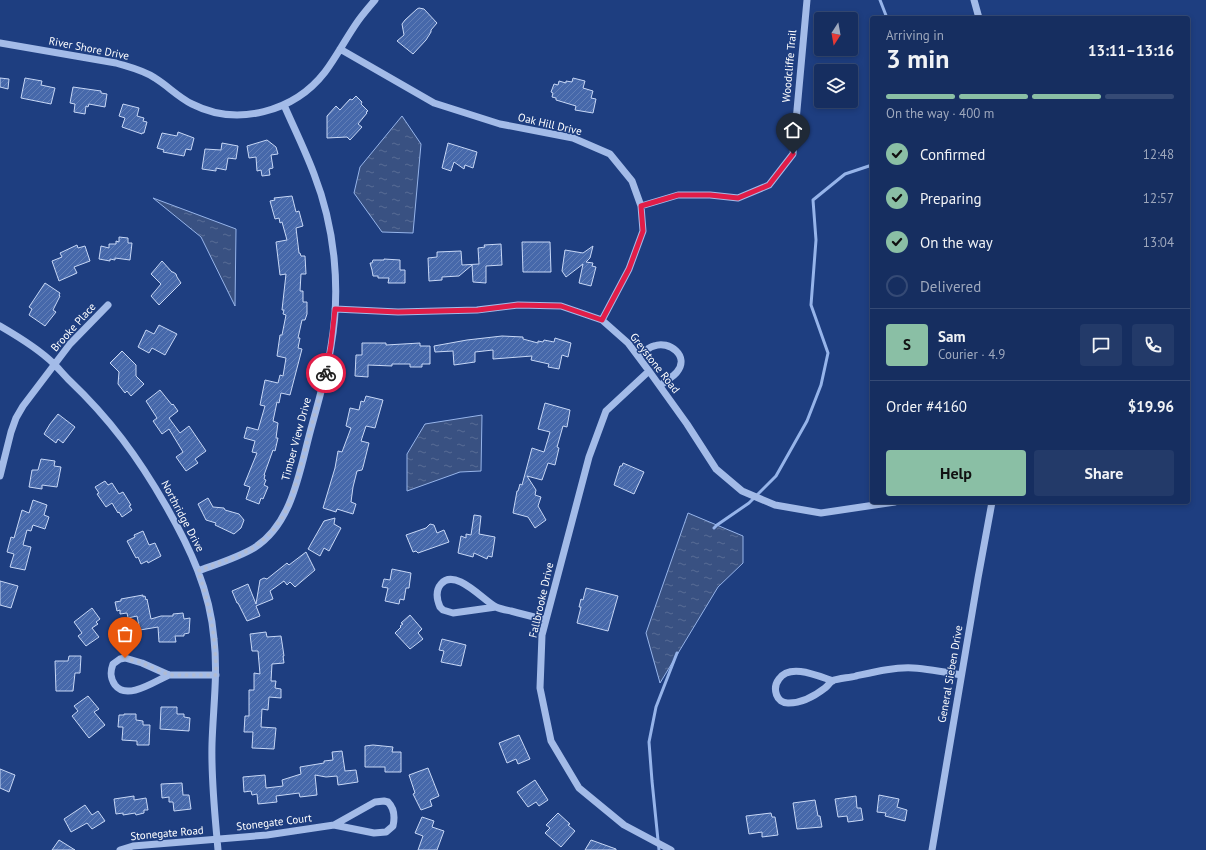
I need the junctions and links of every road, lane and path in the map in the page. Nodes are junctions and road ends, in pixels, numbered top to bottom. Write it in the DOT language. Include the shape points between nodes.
graph roads {
  1 [pos="375,0"];
  2 [pos="807,0"];
  3 [pos="974,0"];
  4 [pos="978,16"];
  5 [pos="0,43"];
  6 [pos="340,49"];
  7 [pos="284,105"];
  8 [pos="641,206"];
  9 [pos="108,306"];
  10 [pos="335,309"];
  11 [pos="602,320"];
  12 [pos="0,326"];
  13 [pos="638,356"];
  14 [pos="54,364"];
  15 [pos="649,371"];
  16 [pos="660,386"];
  17 [pos="0,476"];
  18 [pos="882,504"];
  19 [pos="992,504"];
  20 [pos="198,571"];
  21 [pos="496,607"];
  22 [pos="546,620"];
  23 [pos="169,675"];
  24 [pos="216,675"];
  25 [pos="961,675"];
  26 [pos="833,681"];
  27 [pos="334,825"];
  28 [pos="217,839"];
  29 [pos="120,850"];
  30 [pos="218,850"];
  31 [pos="671,850"];
  32 [pos="932,850"];
  1 -- 6 [label="street, River Shore Drive" via="358,20"];
  2 -- 8 [label="street, Woodcliffe Trail" via="793,154 769,185 738,198 678,195"];
  3 -- 4 [label="street"];
  5 -- 7 [label="street, River Shore Drive" via="131,66 156,78 192,105 208,111 245,115"];
  6 -- 7 [label="street, River Shore Drive" via="315,83"];
  6 -- 8 [label="street, Oak Hill Drive" via="434,103 500,124 573,138 610,154 632,181"];
  7 -- 10 [label="street, Timber View Drive" via="314,174 326,213 335,271"];
  8 -- 11 [label="street, Oak Hill Drive" via="643,231 629,269"];
  9 -- 14 [label="street, Brooke Place" via="81,332"];
  10 -- 11 [label="street, Greystone Road" via="398,312 478,310 518,305 561,306"];
  10 -- 20 [label="street, Timber View Drive" via="324,380 293,494 284,515 272,532 255,547"];
  11 -- 13 [label="street, Greystone Road" via="628,343"];
  12 -- 14 [label="street, Northridge Drive" via="35,348"];
  13 -- 15 [label="street, Greystone Road"];
  13 -- 16 [label="street" via="653,346 668,345 681,357 678,371"];
  14 -- 17 [label="street, Brooke Place" via="16,418"];
  14 -- 20 [label="street, Northridge Drive" via="108,421 137,459 184,539"];
  15 -- 16 [label="street, Greystone Road"];
  15 -- 22 [label="street, Fallbrooke Drive" via="606,411 589,457"];
  16 -- 18 [label="street, Greystone Road" via="716,469 742,491 775,505 821,513"];
  19 -- 25 [label="street, General Sieben Drive"];
  20 -- 24 [label="street, Northridge Drive" via="212,624"];
  21 -- 21 [label="street" via="464,584 453,580 445,581 438,589 440,607 447,612"];
  21 -- 22 [label="street"];
  22 -- 31 [label="street, Fallbrooke Drive" via="542,636 540,688 551,740 579,788 624,824"];
  23 -- 23 [label="street" via="125,658 112,664 110,677 119,690 129,692"];
  23 -- 24 [label="street"];
  24 -- 28 [label="street, Northridge Drive" via="212,760"];
  25 -- 26 [label="street" via="906,668"];
  25 -- 32 [label="street, General Sieben Drive"];
  26 -- 26 [label="street" via="799,702 788,704 777,698 775,689 782,675 788,672 800,672"];
  27 -- 27 [label="street, Stonegate Court" via="375,802 388,802 394,811 393,826 386,832 374,833"];
  27 -- 28 [label="street, Stonegate Court"];
  28 -- 29 [label="street, Stonegate Road" via="133,846"];
  28 -- 30 [label="street, Northridge Drive"];
}
